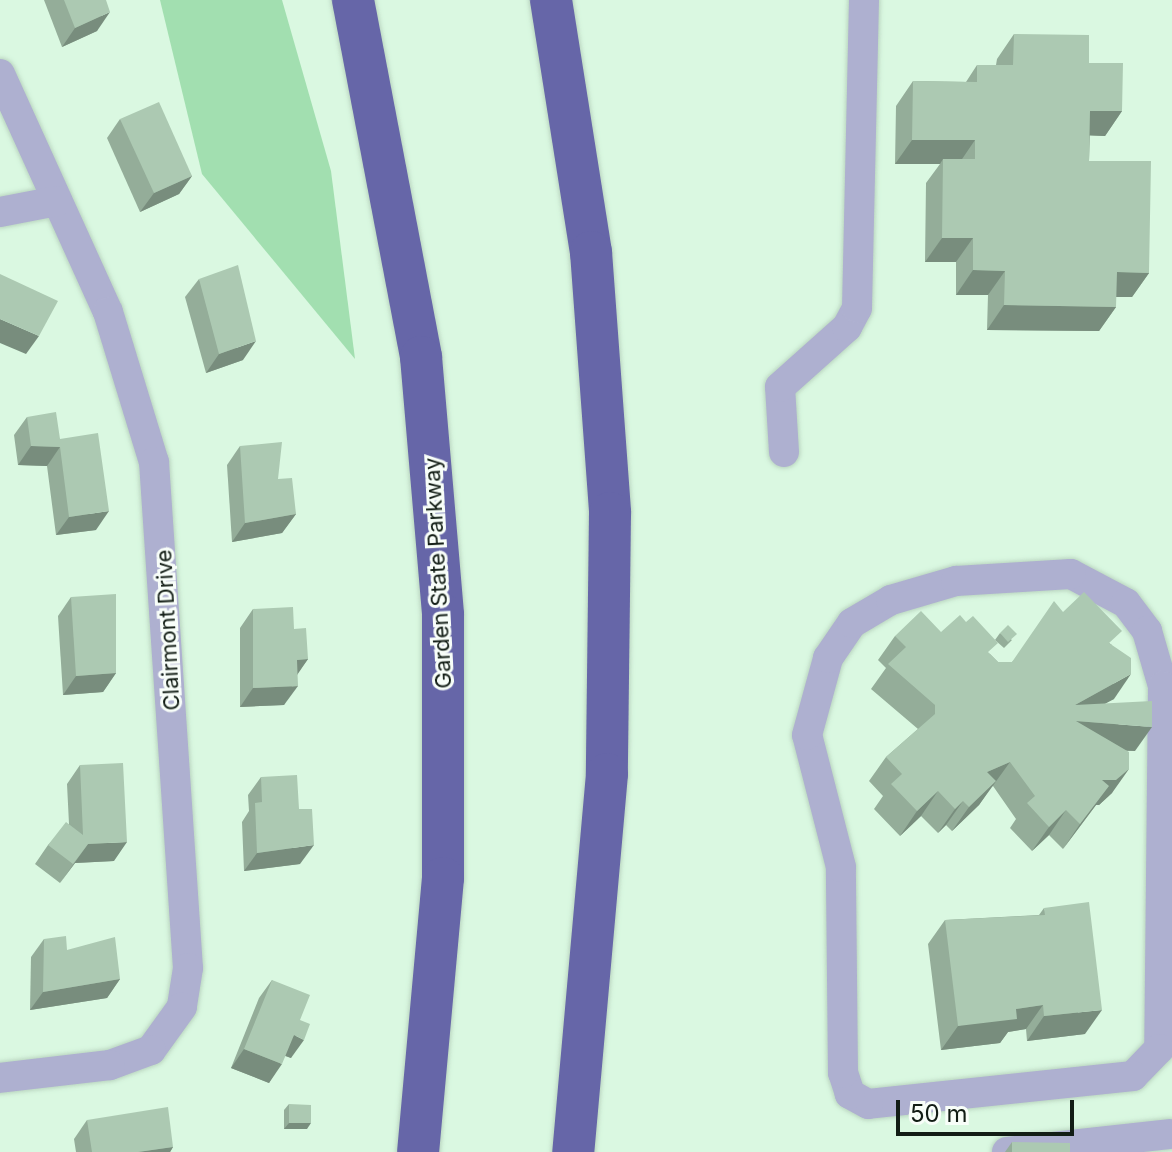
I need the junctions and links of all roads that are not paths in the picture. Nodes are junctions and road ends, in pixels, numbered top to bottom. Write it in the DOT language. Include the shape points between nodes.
graph roads {
  1 [pos="353,0"];
  2 [pos="551,0"];
  3 [pos="864,0"];
  4 [pos="0,74"];
  5 [pos="57,201"];
  6 [pos="0,212"];
  7 [pos="784,452"];
  8 [pos="1169,824"];
  9 [pos="1168,933"];
  10 [pos="0,1078"];
  11 [pos="1171,1135"];
  12 [pos="418,1152"];
  13 [pos="573,1152"];
  14 [pos="1007,1152"];
  1 -- 12 [label="highway, Garden State Parkway" via="417,326 442,599 443,878"];
  2 -- 13 [label="highway" via="591,252 610,513 607,789"];
  3 -- 7 [label="street" via="857,308 847,327 780,387"];
  4 -- 5 [label="street, Clairmont Drive"];
  5 -- 6 [label="street"];
  5 -- 10 [label="street, Clairmont Drive" via="122,347 154,462 188,968 178,1016 151,1050 110,1065"];
  8 -- 9 [label="street"];
  8 -- 9 [label="street" via="1156,657 1147,631 1102,585 1071,574 956,581 891,600 852,623 828,658 807,735 841,867 843,1073 850,1094 868,1104 1133,1076 1159,1049"];
  11 -- 14 [label="street"];
}
